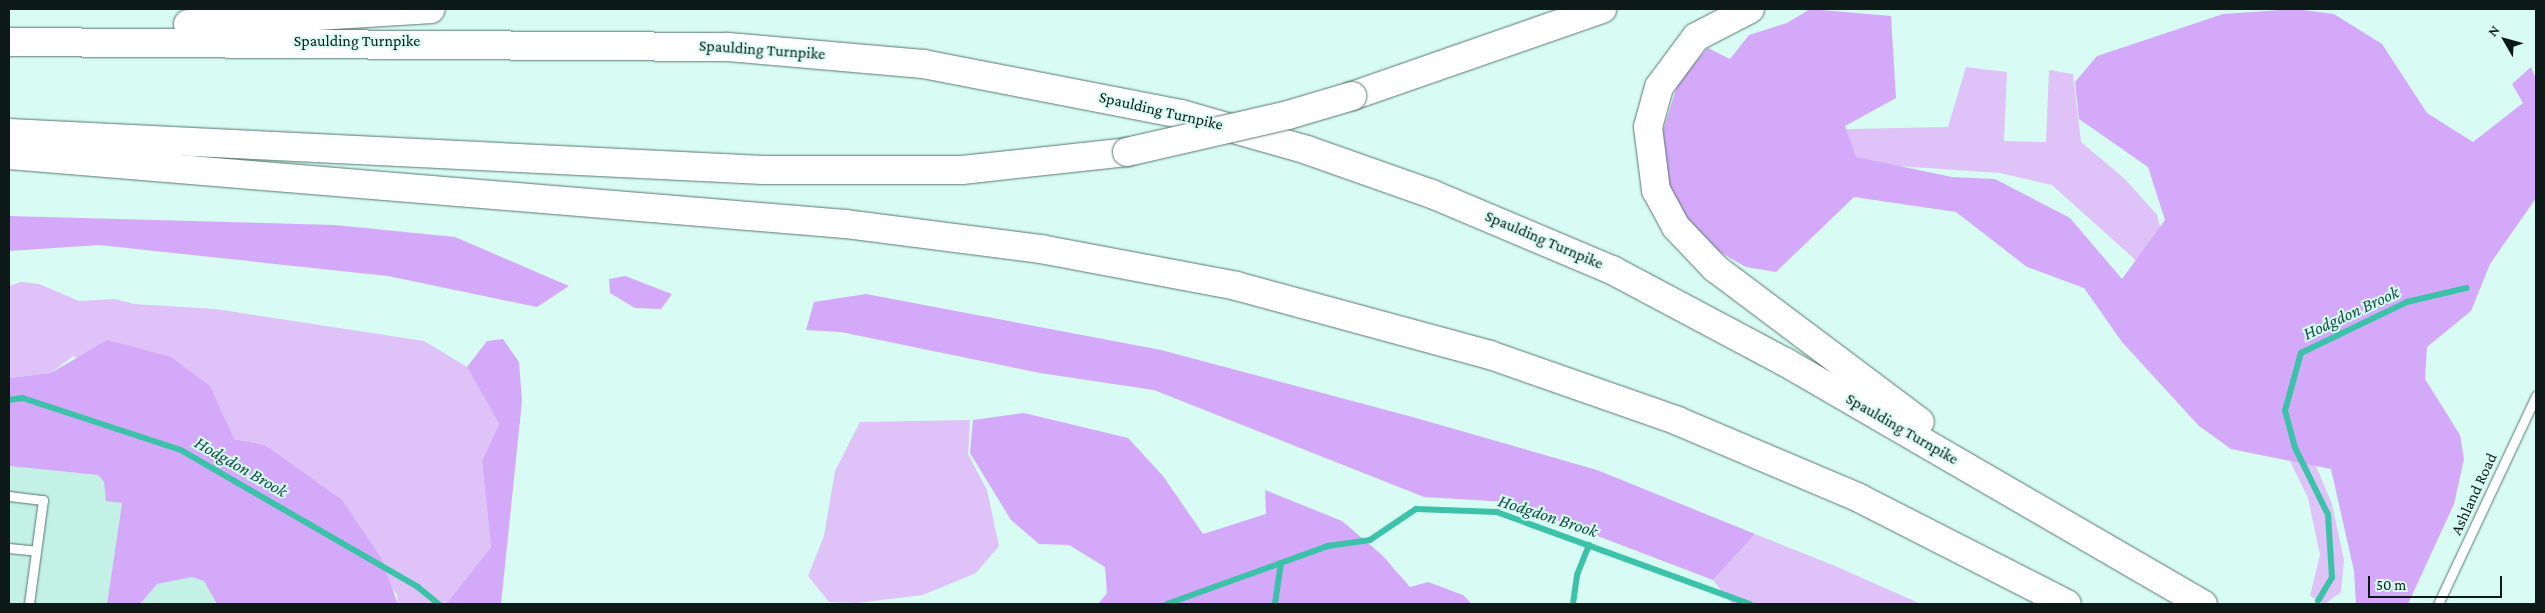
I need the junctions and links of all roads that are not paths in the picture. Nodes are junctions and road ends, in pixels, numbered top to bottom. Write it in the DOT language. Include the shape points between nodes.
graph roads {
  1 [pos="431,9"];
  2 [pos="1602,9"];
  3 [pos="1750,9"];
  4 [pos="9,37"];
  5 [pos="9,42"];
  6 [pos="9,133"];
  7 [pos="9,156"];
  8 [pos="2536,396"];
  9 [pos="9,496"];
  10 [pos="2024,501"];
  11 [pos="9,548"];
  12 [pos="36,551"];
  13 [pos="2175,588"];
  14 [pos="29,604"];
  15 [pos="2067,604"];
  16 [pos="2203,604"];
  17 [pos="2209,604"];
  18 [pos="2438,604"];
  1 -- 4 [label="highway"];
  2 -- 6 [label="highway, bridge" via="1352,96 1256,123 1127,152 962,170 763,170"];
  3 -- 10 [label="highway" via="1696,37 1658,87 1648,149 1665,209 1715,268"];
  5 -- 10 [label="highway, Spaulding Turnpike" via="330,41 737,48 923,64 1172,112 1378,174 1603,266 1793,366"];
  7 -- 15 [label="highway" via="845,224 1041,249 1236,286 1490,355 1678,421 1867,502"];
  8 -- 18 [label="lane, Ashland Road"];
  9 -- 12 [label="lane" via="43,500"];
  10 -- 13 [label="highway, Spaulding Turnpike"];
  11 -- 12 [label="lane"];
  12 -- 14 [label="lane"];
  13 -- 16 [label="highway, Spaulding Turnpike"];
  13 -- 17 [label="highway"];
}
